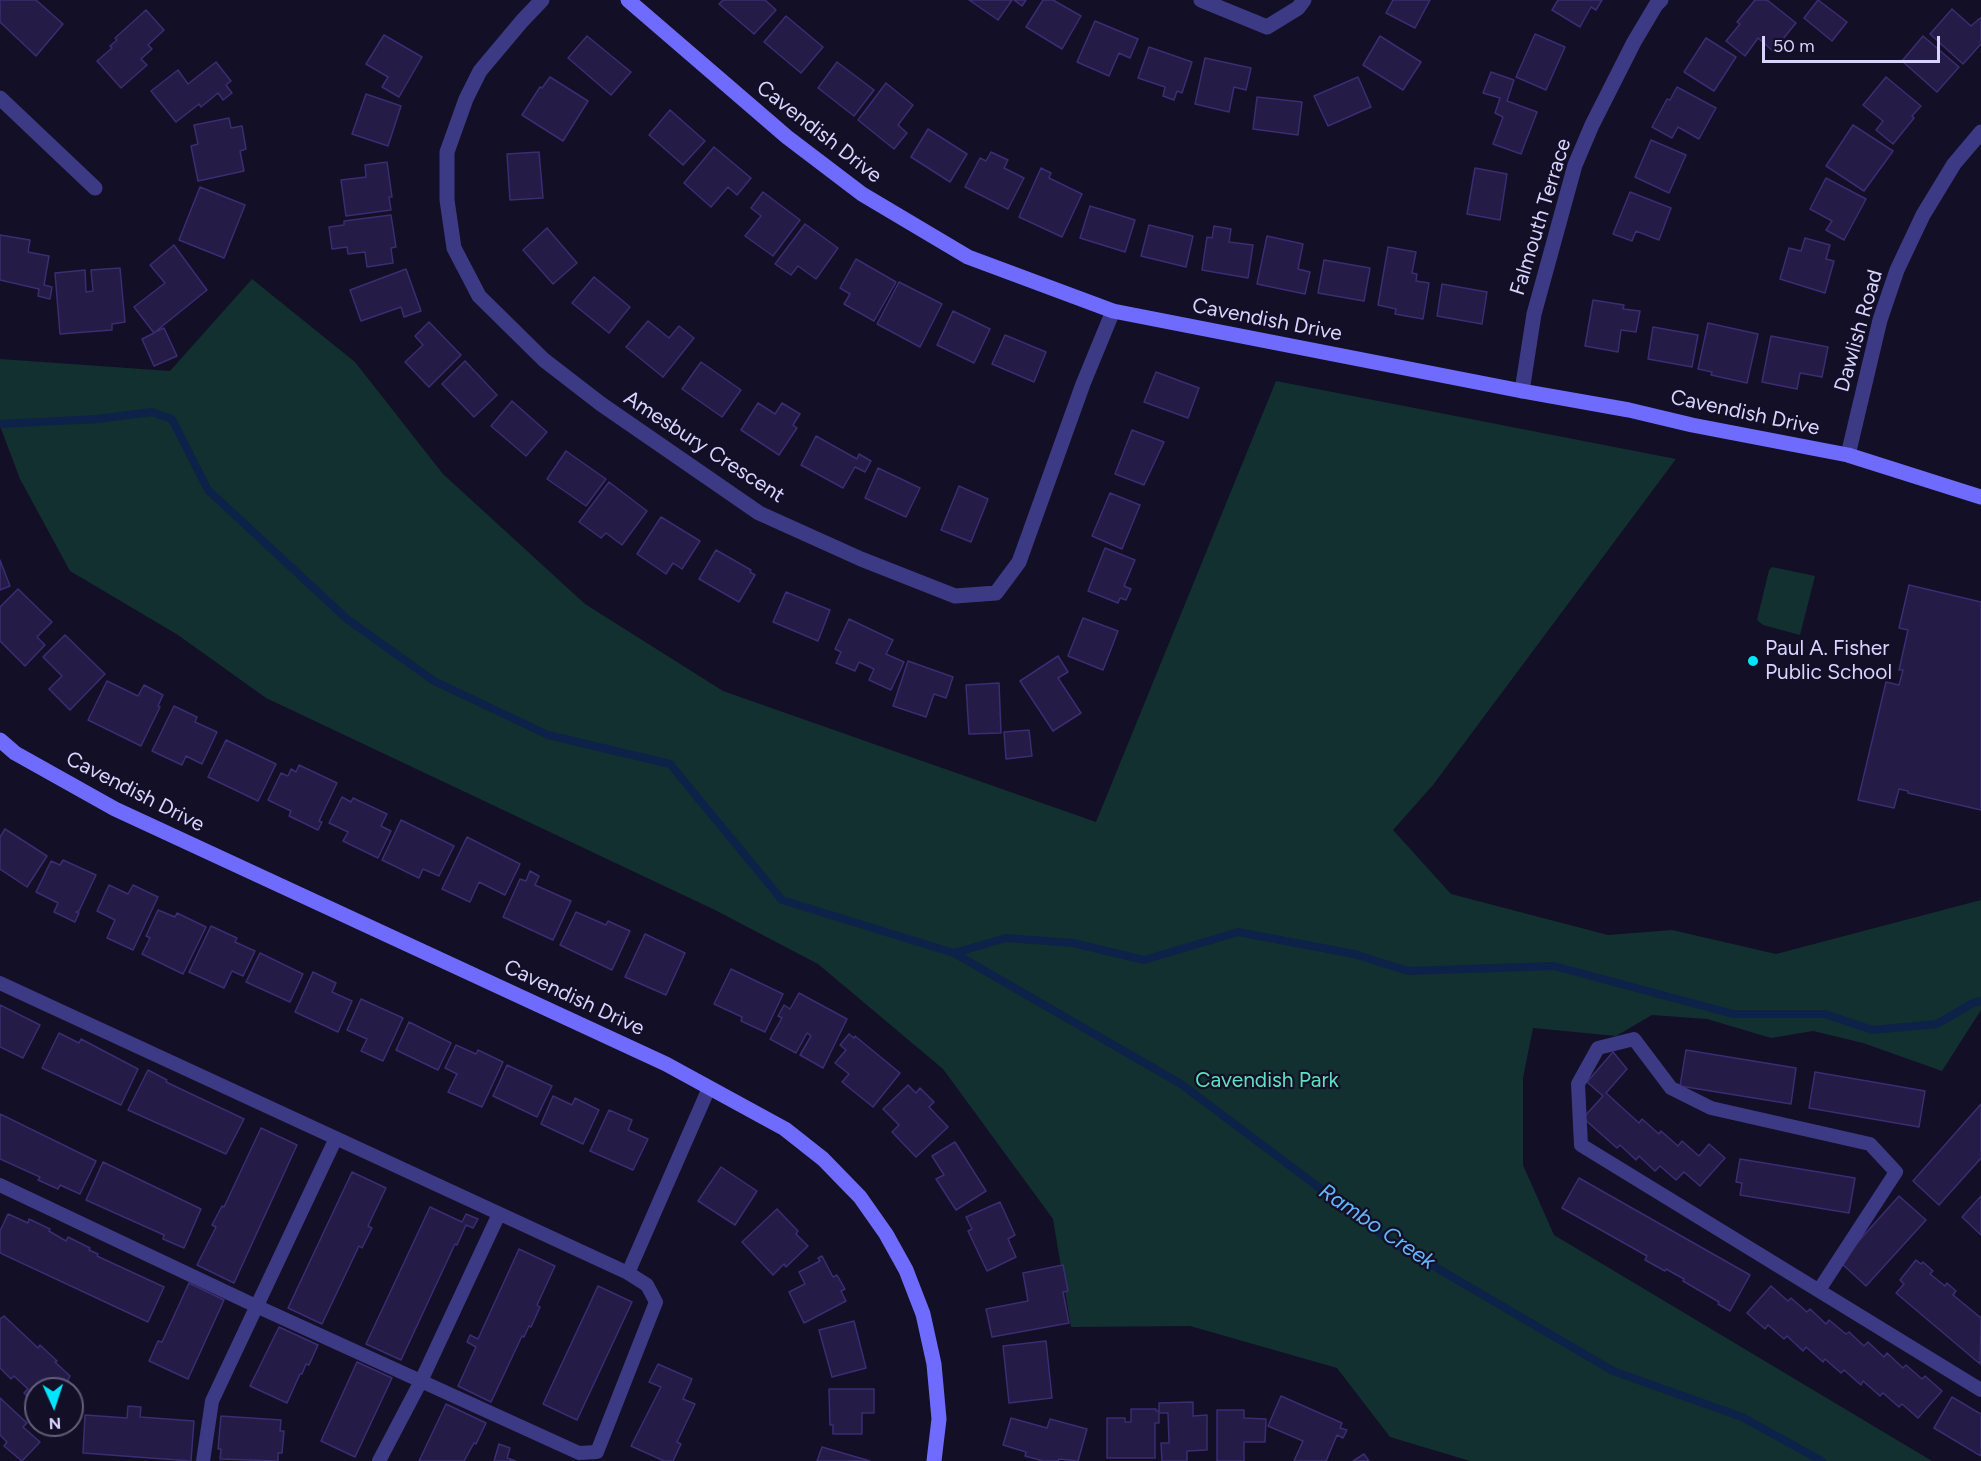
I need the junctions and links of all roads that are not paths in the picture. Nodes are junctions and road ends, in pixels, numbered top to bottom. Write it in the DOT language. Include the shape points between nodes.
graph roads {
  1 [pos="542,0"];
  2 [pos="628,0"];
  3 [pos="1201,0"];
  4 [pos="1304,0"];
  5 [pos="1661,0"];
  6 [pos="0,98"];
  7 [pos="1981,132"];
  8 [pos="94,188"];
  9 [pos="1113,311"];
  10 [pos="1522,391"];
  11 [pos="1848,455"];
  12 [pos="1981,497"];
  13 [pos="0,740"];
  14 [pos="0,983"];
  15 [pos="709,1088"];
  16 [pos="336,1138"];
  17 [pos="0,1185"];
  18 [pos="499,1214"];
  19 [pos="628,1273"];
  20 [pos="1818,1290"];
  21 [pos="256,1306"];
  22 [pos="421,1381"];
  23 [pos="1981,1390"];
  24 [pos="202,1461"];
  25 [pos="379,1461"];
  26 [pos="934,1461"];
  1 -- 9 [label="street, Amesbury Crescent" via="480,71 447,152 447,200 454,248 479,296 544,360 759,513 955,596 996,593 1019,562"];
  2 -- 9 [label="street, Cavendish Drive" via="787,137 862,194 968,257"];
  3 -- 4 [label="street" via="1267,27"];
  5 -- 10 [label="street, Falmouth Terrace" via="1634,42 1575,165 1534,314"];
  6 -- 8 [label="street"];
  7 -- 11 [label="street, Dawlish Road" via="1954,164 1923,215 1897,270 1880,320"];
  9 -- 10 [label="street, Cavendish Drive"];
  10 -- 11 [label="street, Cavendish Drive"];
  11 -- 12 [label="street, Cavendish Drive"];
  13 -- 15 [label="street, Cavendish Drive" via="15,753 116,809 655,1059"];
  14 -- 16 [label="lane"];
  15 -- 19 [label="lane"];
  15 -- 26 [label="street, Cavendish Drive" via="785,1129 824,1159 860,1197 886,1234 906,1270 923,1314 934,1364 939,1419"];
  16 -- 18 [label="lane"];
  16 -- 21 [label="lane"];
  17 -- 21 [label="lane"];
  18 -- 19 [label="lane"];
  18 -- 22 [label="lane"];
  19 -- 22 [label="lane" via="647,1285 656,1302 597,1452 579,1453"];
  20 -- 20 [label="lane" via="1896,1172 1870,1144 1712,1108 1671,1088 1634,1039 1598,1048 1578,1084 1581,1145"];
  20 -- 23 [label="lane"];
  21 -- 22 [label="lane"];
  21 -- 24 [label="lane" via="212,1401"];
  22 -- 25 [label="lane"];
}
